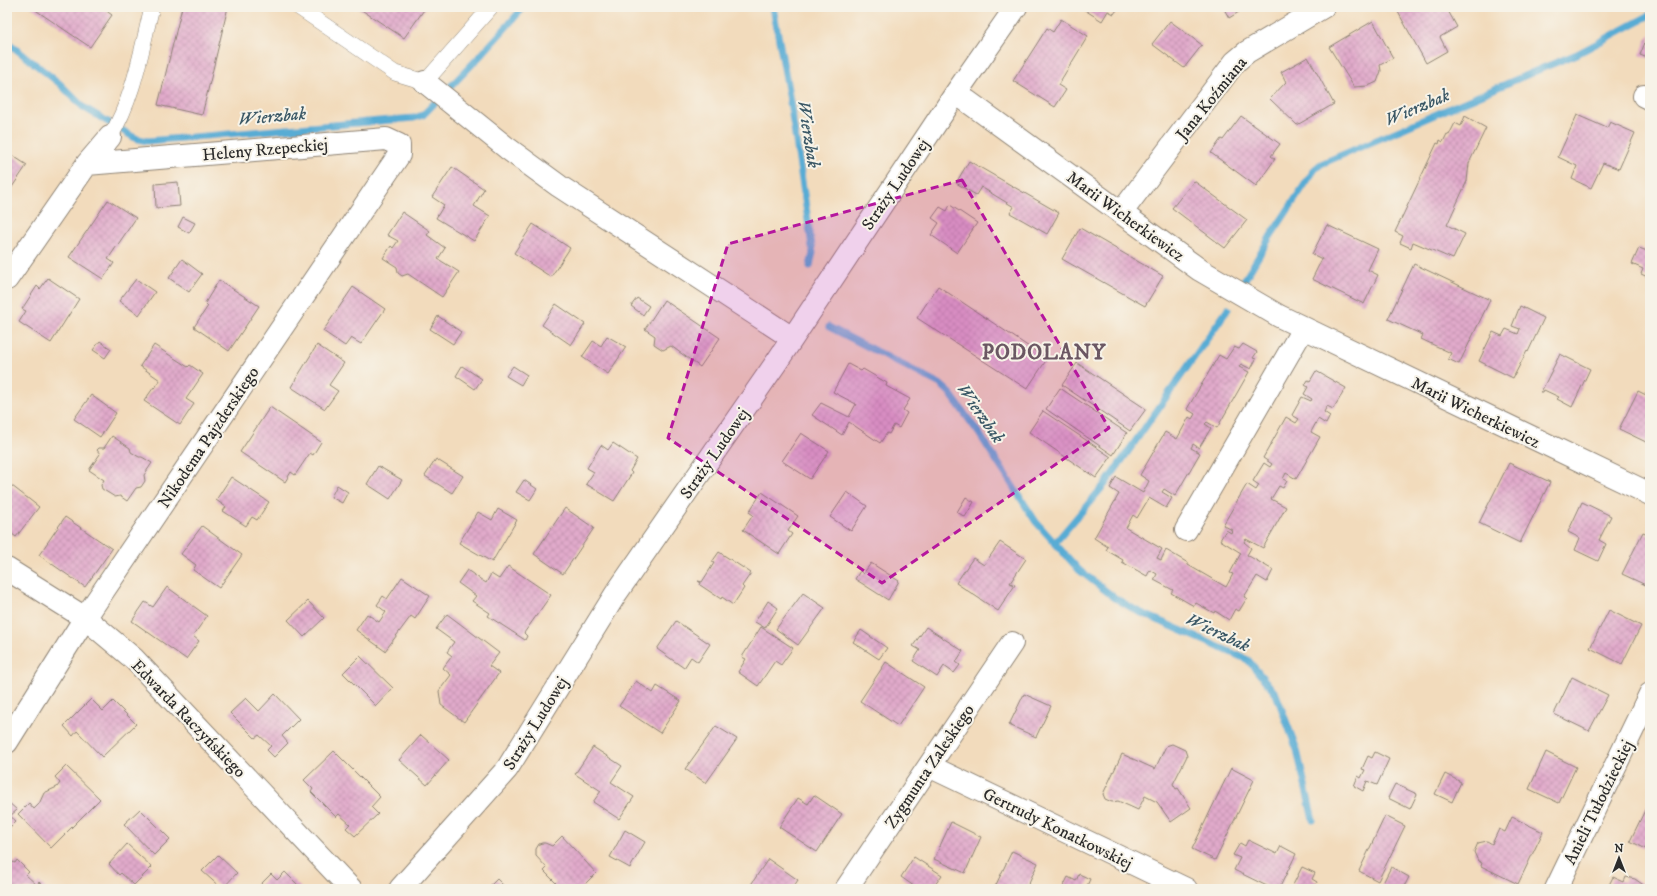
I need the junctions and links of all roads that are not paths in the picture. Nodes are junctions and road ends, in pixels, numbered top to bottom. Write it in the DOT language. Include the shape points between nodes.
graph roads {
  1 [pos="152,7"];
  2 [pos="298,7"];
  3 [pos="491,7"];
  4 [pos="1016,7"];
  5 [pos="1323,7"];
  6 [pos="435,89"];
  7 [pos="956,93"];
  8 [pos="114,129"];
  9 [pos="386,139"];
  10 [pos="87,164"];
  11 [pos="1121,214"];
  12 [pos="7,280"];
  13 [pos="1303,329"];
  14 [pos="792,338"];
  15 [pos="1650,494"];
  16 [pos="1186,530"];
  17 [pos="7,569"];
  18 [pos="85,618"];
  19 [pos="1012,643"];
  20 [pos="1650,694"];
  21 [pos="7,742"];
  22 [pos="929,766"];
  23 [pos="351,889"];
  24 [pos="400,889"];
  25 [pos="846,889"];
  26 [pos="1186,889"];
  27 [pos="1556,889"];
  1 -- 8 [label="lane" via="130,93"];
  2 -- 6 [label="lane" via="395,73"];
  3 -- 6 [label="lane"];
  4 -- 7 [label="street, Straży Ludowej"];
  5 -- 11 [label="street, Jana Koźmiana" via="1247,52 1235,62"];
  6 -- 14 [label="street" via="507,148 559,186"];
  7 -- 11 [label="street, Marii Wicherkiewicz"];
  7 -- 14 [label="street, Straży Ludowej"];
  8 -- 10 [label="street"];
  9 -- 10 [label="street, Heleny Rzepeckiej"];
  9 -- 18 [label="street, Nikodema Pajzderskiego" via="399,145 400,155"];
  10 -- 12 [label="street"];
  11 -- 13 [label="street, Marii Wicherkiewicz" via="1200,270"];
  13 -- 15 [label="street, Marii Wicherkiewicz"];
  13 -- 16 [label="street"];
  14 -- 24 [label="street, Straży Ludowej" via="615,595 507,769"];
  17 -- 18 [label="street, Edwarda Raczyńskiego"];
  18 -- 21 [label="street, Nikodema Pajzderskiego"];
  18 -- 23 [label="street, Edwarda Raczyńskiego" via="134,659"];
  19 -- 22 [label="street, Zygmunta Zaleskiego"];
  20 -- 27 [label="street, Anieli Tułodzieckiej"];
  22 -- 25 [label="street, Zygmunta Zaleskiego"];
  22 -- 26 [label="street, Gertrudy Konatkowskiej"];
}
